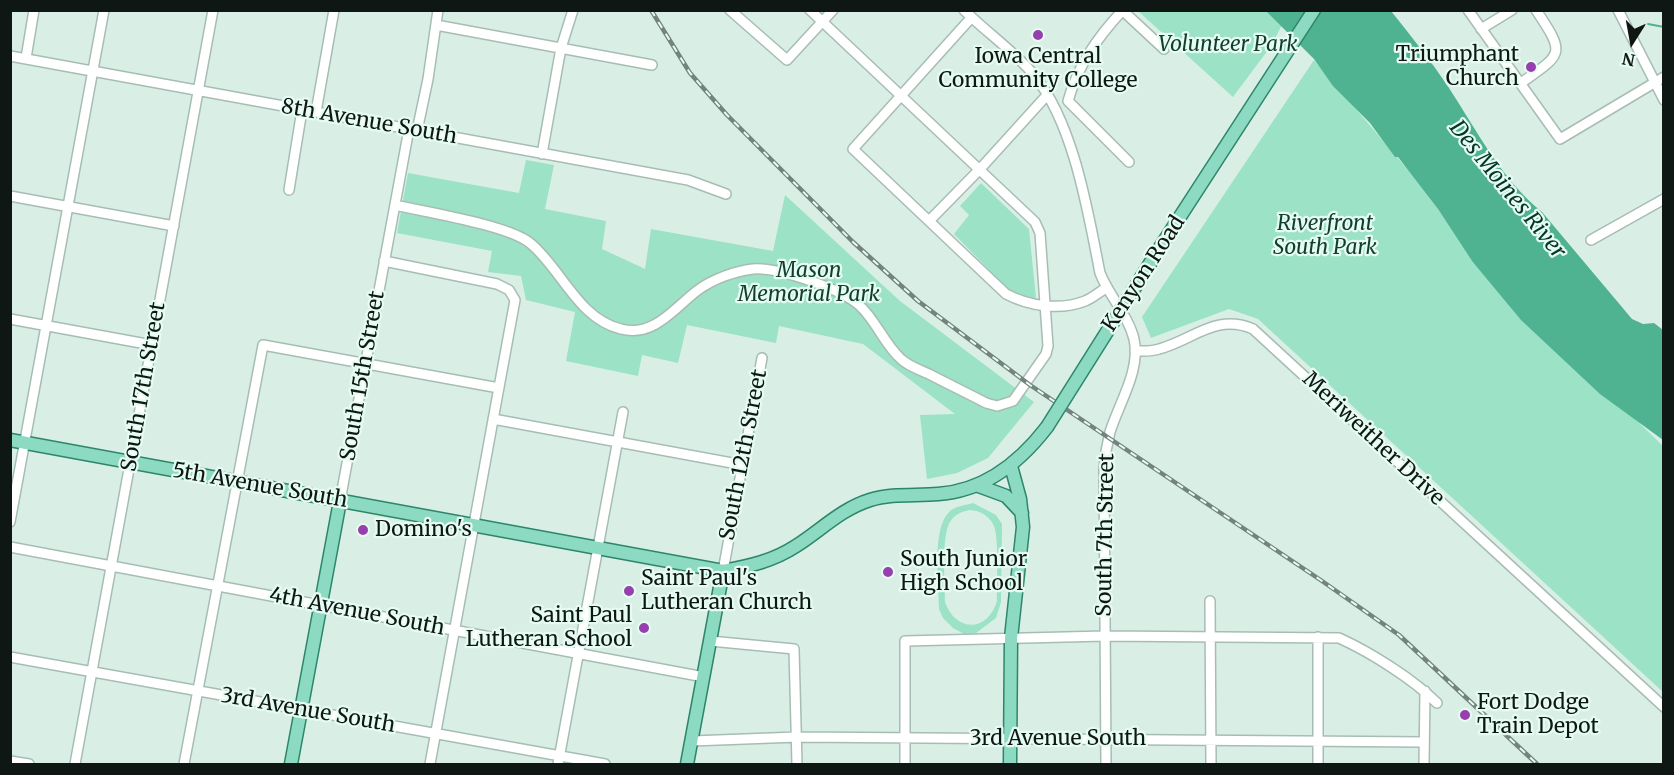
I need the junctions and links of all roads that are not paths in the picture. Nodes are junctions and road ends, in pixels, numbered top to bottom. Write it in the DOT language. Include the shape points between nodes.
graph roads {
  1 [pos="34,10"];
  2 [pos="104,10"];
  3 [pos="213,10"];
  4 [pos="334,10"];
  5 [pos="438,10"];
  6 [pos="573,10"];
  7 [pos="730,10"];
  8 [pos="810,10"];
  9 [pos="833,10"];
  10 [pos="964,10"];
  11 [pos="1314,10"];
  12 [pos="1468,10"];
  13 [pos="1512,10"];
  14 [pos="1536,10"];
  15 [pos="1618,10"];
  16 [pos="1122,11"];
  17 [pos="972,18"];
  18 [pos="822,22"];
  19 [pos="436,25"];
  20 [pos="1481,29"];
  21 [pos="561,48"];
  22 [pos="1164,49"];
  23 [pos="10,56"];
  24 [pos="26,58"];
  25 [pos="652,65"];
  26 [pos="93,71"];
  27 [pos="1664,77"];
  28 [pos="1521,83"];
  29 [pos="1654,83"];
  30 [pos="199,90"];
  31 [pos="1048,94"];
  32 [pos="902,96"];
  33 [pos="1664,100"];
  34 [pos="1068,101"];
  35 [pos="1056,109"];
  36 [pos="302,110"];
  37 [pos="316,112"];
  38 [pos="413,130"];
  39 [pos="542,154"];
  40 [pos="1129,162"];
  41 [pos="980,169"];
  42 [pos="289,190"];
  43 [pos="726,194"];
  44 [pos="10,196"];
  45 [pos="1664,199"];
  46 [pos="395,205"];
  47 [pos="68,207"];
  48 [pos="930,220"];
  49 [pos="174,226"];
  50 [pos="1591,240"];
  51 [pos="384,261"];
  52 [pos="1106,288"];
  53 [pos="1046,306"];
  54 [pos="10,319"];
  55 [pos="47,325"];
  56 [pos="152,345"];
  57 [pos="1135,351"];
  58 [pos="762,358"];
  59 [pos="365,364"];
  60 [pos="499,388"];
  61 [pos="622,412"];
  62 [pos="493,419"];
  63 [pos="10,440"];
  64 [pos="617,442"];
  65 [pos="25,443"];
  66 [pos="130,462"];
  67 [pos="743,465"];
  68 [pos="1011,466"];
  69 [pos="237,482"];
  70 [pos="976,485"];
  71 [pos="340,501"];
  72 [pos="1022,513"];
  73 [pos="10,522"];
  74 [pos="474,525"];
  75 [pos="10,547"];
  76 [pos="598,548"];
  77 [pos="111,566"];
  78 [pos="723,571"];
  79 [pos="218,586"];
  80 [pos="1210,601"];
  81 [pos="321,605"];
  82 [pos="455,630"];
  83 [pos="1105,636"];
  84 [pos="1210,637"];
  85 [pos="1318,637"];
  86 [pos="1011,638"];
  87 [pos="710,641"];
  88 [pos="578,654"];
  89 [pos="10,657"];
  90 [pos="92,671"];
  91 [pos="704,677"];
  92 [pos="198,691"];
  93 [pos="1425,691"];
  94 [pos="1437,703"];
  95 [pos="1664,707"];
  96 [pos="302,709"];
  97 [pos="436,734"];
  98 [pos="797,737"];
  99 [pos="905,738"];
  100 [pos="1010,739"];
  101 [pos="1106,740"];
  102 [pos="1211,740"];
  103 [pos="692,741"];
  104 [pos="1318,742"];
  105 [pos="1424,742"];
  106 [pos="559,760"];
  107 [pos="10,761"];
  108 [pos="29,765"];
  109 [pos="75,765"];
  110 [pos="184,765"];
  111 [pos="291,765"];
  112 [pos="430,765"];
  113 [pos="605,765"];
  114 [pos="687,765"];
  115 [pos="797,765"];
  116 [pos="905,765"];
  117 [pos="1010,765"];
  118 [pos="1106,765"];
  119 [pos="1211,765"];
  120 [pos="1318,765"];
  121 [pos="1424,765"];
  1 -- 24 [label="street"];
  2 -- 26 [label="street"];
  3 -- 30 [label="street, South 17th Street"];
  4 -- 37 [label="street"];
  5 -- 19 [label="street, South 15th Street"];
  6 -- 21 [label="street"];
  7 -- 18 [label="street" via="787,60"];
  8 -- 18 [label="street"];
  9 -- 18 [label="street"];
  10 -- 17 [label="street, South 7th Street"];
  11 -- 68 [label="main road, Kenyon Road, bridge" via="1047,427"];
  12 -- 20 [label="street"];
  13 -- 20 [label="street"];
  14 -- 28 [label="street" via="1555,38 1556,52 1550,62"];
  15 -- 29 [label="street"];
  16 -- 22 [label="street"];
  16 -- 34 [label="street" via="1084,59"];
  17 -- 31 [label="street, South 7th Street" via="1033,74"];
  17 -- 32 [label="street"];
  18 -- 32 [label="street"];
  19 -- 21 [label="street"];
  19 -- 38 [label="street, South 15th Street"];
  20 -- 28 [label="street"];
  21 -- 25 [label="street"];
  21 -- 39 [label="street"];
  23 -- 24 [label="street, 8th Avenue South"];
  24 -- 26 [label="street, 8th Avenue South"];
  26 -- 30 [label="street, 8th Avenue South"];
  26 -- 47 [label="street"];
  27 -- 29 [label="street"];
  28 -- 29 [label="street" via="1560,139"];
  29 -- 33 [label="street"];
  30 -- 36 [label="street, 8th Avenue South"];
  30 -- 49 [label="street, South 17th Street"];
  31 -- 35 [label="street, South 7th Street"];
  31 -- 41 [label="street"];
  32 -- 41 [label="street"];
  32 -- 48 [label="street" via="853,149"];
  34 -- 35 [label="street"];
  34 -- 40 [label="street"];
  35 -- 52 [label="street, South 7th Street" via="1076,167"];
  36 -- 37 [label="street, 8th Avenue South"];
  36 -- 42 [label="street"];
  37 -- 38 [label="street, 8th Avenue South"];
  38 -- 39 [label="street, 8th Avenue South"];
  38 -- 46 [label="street, South 15th Street"];
  39 -- 43 [label="street, 8th Avenue South" via="688,180"];
  41 -- 48 [label="street"];
  41 -- 53 [label="street" via="1035,222 1040,233"];
  44 -- 47 [label="street"];
  45 -- 50 [label="street"];
  46 -- 51 [label="street, South 15th Street"];
  46 -- 53 [label="street" via="493,228 529,242 589,312 620,329 634,331 651,326 664,320 699,289 751,269 765,269 819,285 860,305 902,361 997,406 1013,401 1046,354"];
  47 -- 49 [label="street"];
  47 -- 55 [label="street"];
  48 -- 53 [label="street" via="1006,294"];
  49 -- 56 [label="street, South 17th Street"];
  51 -- 59 [label="street, South 15th Street"];
  51 -- 60 [label="street" via="509,290 515,300"];
  52 -- 53 [label="street" via="1086,301"];
  52 -- 57 [label="street, South 7th Street" via="1130,328"];
  54 -- 55 [label="street"];
  55 -- 56 [label="street"];
  55 -- 65 [label="street"];
  56 -- 66 [label="street, South 17th Street"];
  57 -- 83 [label="street, South 7th Street" via="1134,366 1106,447"];
  57 -- 95 [label="street, Meriweither Drive" via="1161,349 1221,323 1253,328"];
  58 -- 67 [label="street, South 12th Street"];
  59 -- 60 [label="street"];
  59 -- 69 [label="street" via="263,345"];
  59 -- 71 [label="street, South 15th Street"];
  60 -- 62 [label="street"];
  61 -- 64 [label="street"];
  62 -- 64 [label="street"];
  62 -- 74 [label="street"];
  63 -- 65 [label="main road, 5th Avenue South"];
  64 -- 67 [label="street"];
  64 -- 76 [label="street"];
  65 -- 66 [label="main road, 5th Avenue South"];
  65 -- 73 [label="street"];
  66 -- 69 [label="main road, 5th Avenue South"];
  66 -- 77 [label="street, South 17th Street"];
  67 -- 78 [label="street, South 12th Street"];
  68 -- 70 [label="main road, Kenyon Road"];
  68 -- 72 [label="main road"];
  69 -- 71 [label="main road, 5th Avenue South"];
  69 -- 79 [label="street"];
  70 -- 72 [label="main road" via="1006,496"];
  70 -- 78 [label="main road, Kenyon Road" via="938,494 870,500 770,561"];
  71 -- 74 [label="main road, 5th Avenue South"];
  71 -- 81 [label="main road, South 15th Street"];
  72 -- 86 [label="main road" via="1022,548"];
  74 -- 76 [label="main road, 5th Avenue South"];
  74 -- 82 [label="street"];
  75 -- 77 [label="street, 4th Avenue South"];
  76 -- 78 [label="main road, 5th Avenue South"];
  76 -- 88 [label="street"];
  77 -- 79 [label="street, 4th Avenue South"];
  77 -- 90 [label="street, South 17th Street"];
  78 -- 87 [label="main road, South 12th Street"];
  79 -- 81 [label="street, 4th Avenue South"];
  79 -- 92 [label="street"];
  80 -- 84 [label="street"];
  81 -- 82 [label="street, 4th Avenue South"];
  81 -- 96 [label="main road, South 15th Street"];
  82 -- 88 [label="street, 4th Avenue South"];
  82 -- 97 [label="street"];
  83 -- 84 [label="street"];
  83 -- 86 [label="street"];
  83 -- 101 [label="street, South 7th Street"];
  84 -- 85 [label="street"];
  84 -- 102 [label="street"];
  85 -- 93 [label="street" via="1339,638 1355,645"];
  85 -- 104 [label="street"];
  86 -- 99 [label="street" via="905,641"];
  86 -- 100 [label="main road"];
  87 -- 91 [label="main road, South 12th Street"];
  87 -- 98 [label="street" via="794,649"];
  88 -- 91 [label="street, 4th Avenue South"];
  88 -- 106 [label="street"];
  89 -- 90 [label="street, 3rd Avenue South"];
  90 -- 92 [label="street, 3rd Avenue South"];
  90 -- 109 [label="street, South 17th Street"];
  91 -- 103 [label="main road, South 12th Street"];
  92 -- 96 [label="street, 3rd Avenue South"];
  92 -- 110 [label="street"];
  93 -- 94 [label="street"];
  93 -- 105 [label="street"];
  96 -- 97 [label="street, 3rd Avenue South"];
  96 -- 111 [label="main road, South 15th Street"];
  97 -- 106 [label="street, 3rd Avenue South"];
  97 -- 112 [label="street"];
  98 -- 99 [label="street, 3rd Avenue South"];
  98 -- 103 [label="street, 3rd Avenue South"];
  98 -- 115 [label="street"];
  99 -- 100 [label="street, 3rd Avenue South"];
  99 -- 116 [label="street"];
  100 -- 101 [label="street, 3rd Avenue South"];
  100 -- 117 [label="main road"];
  101 -- 102 [label="street, 3rd Avenue South"];
  101 -- 118 [label="street, South 7th Street"];
  102 -- 104 [label="street, 3rd Avenue South"];
  102 -- 119 [label="street"];
  103 -- 114 [label="main road, South 12th Street"];
  104 -- 105 [label="street, 3rd Avenue South"];
  104 -- 120 [label="street"];
  105 -- 121 [label="street"];
  106 -- 113 [label="street, 3rd Avenue South"];
  107 -- 108 [label="street"];
}
